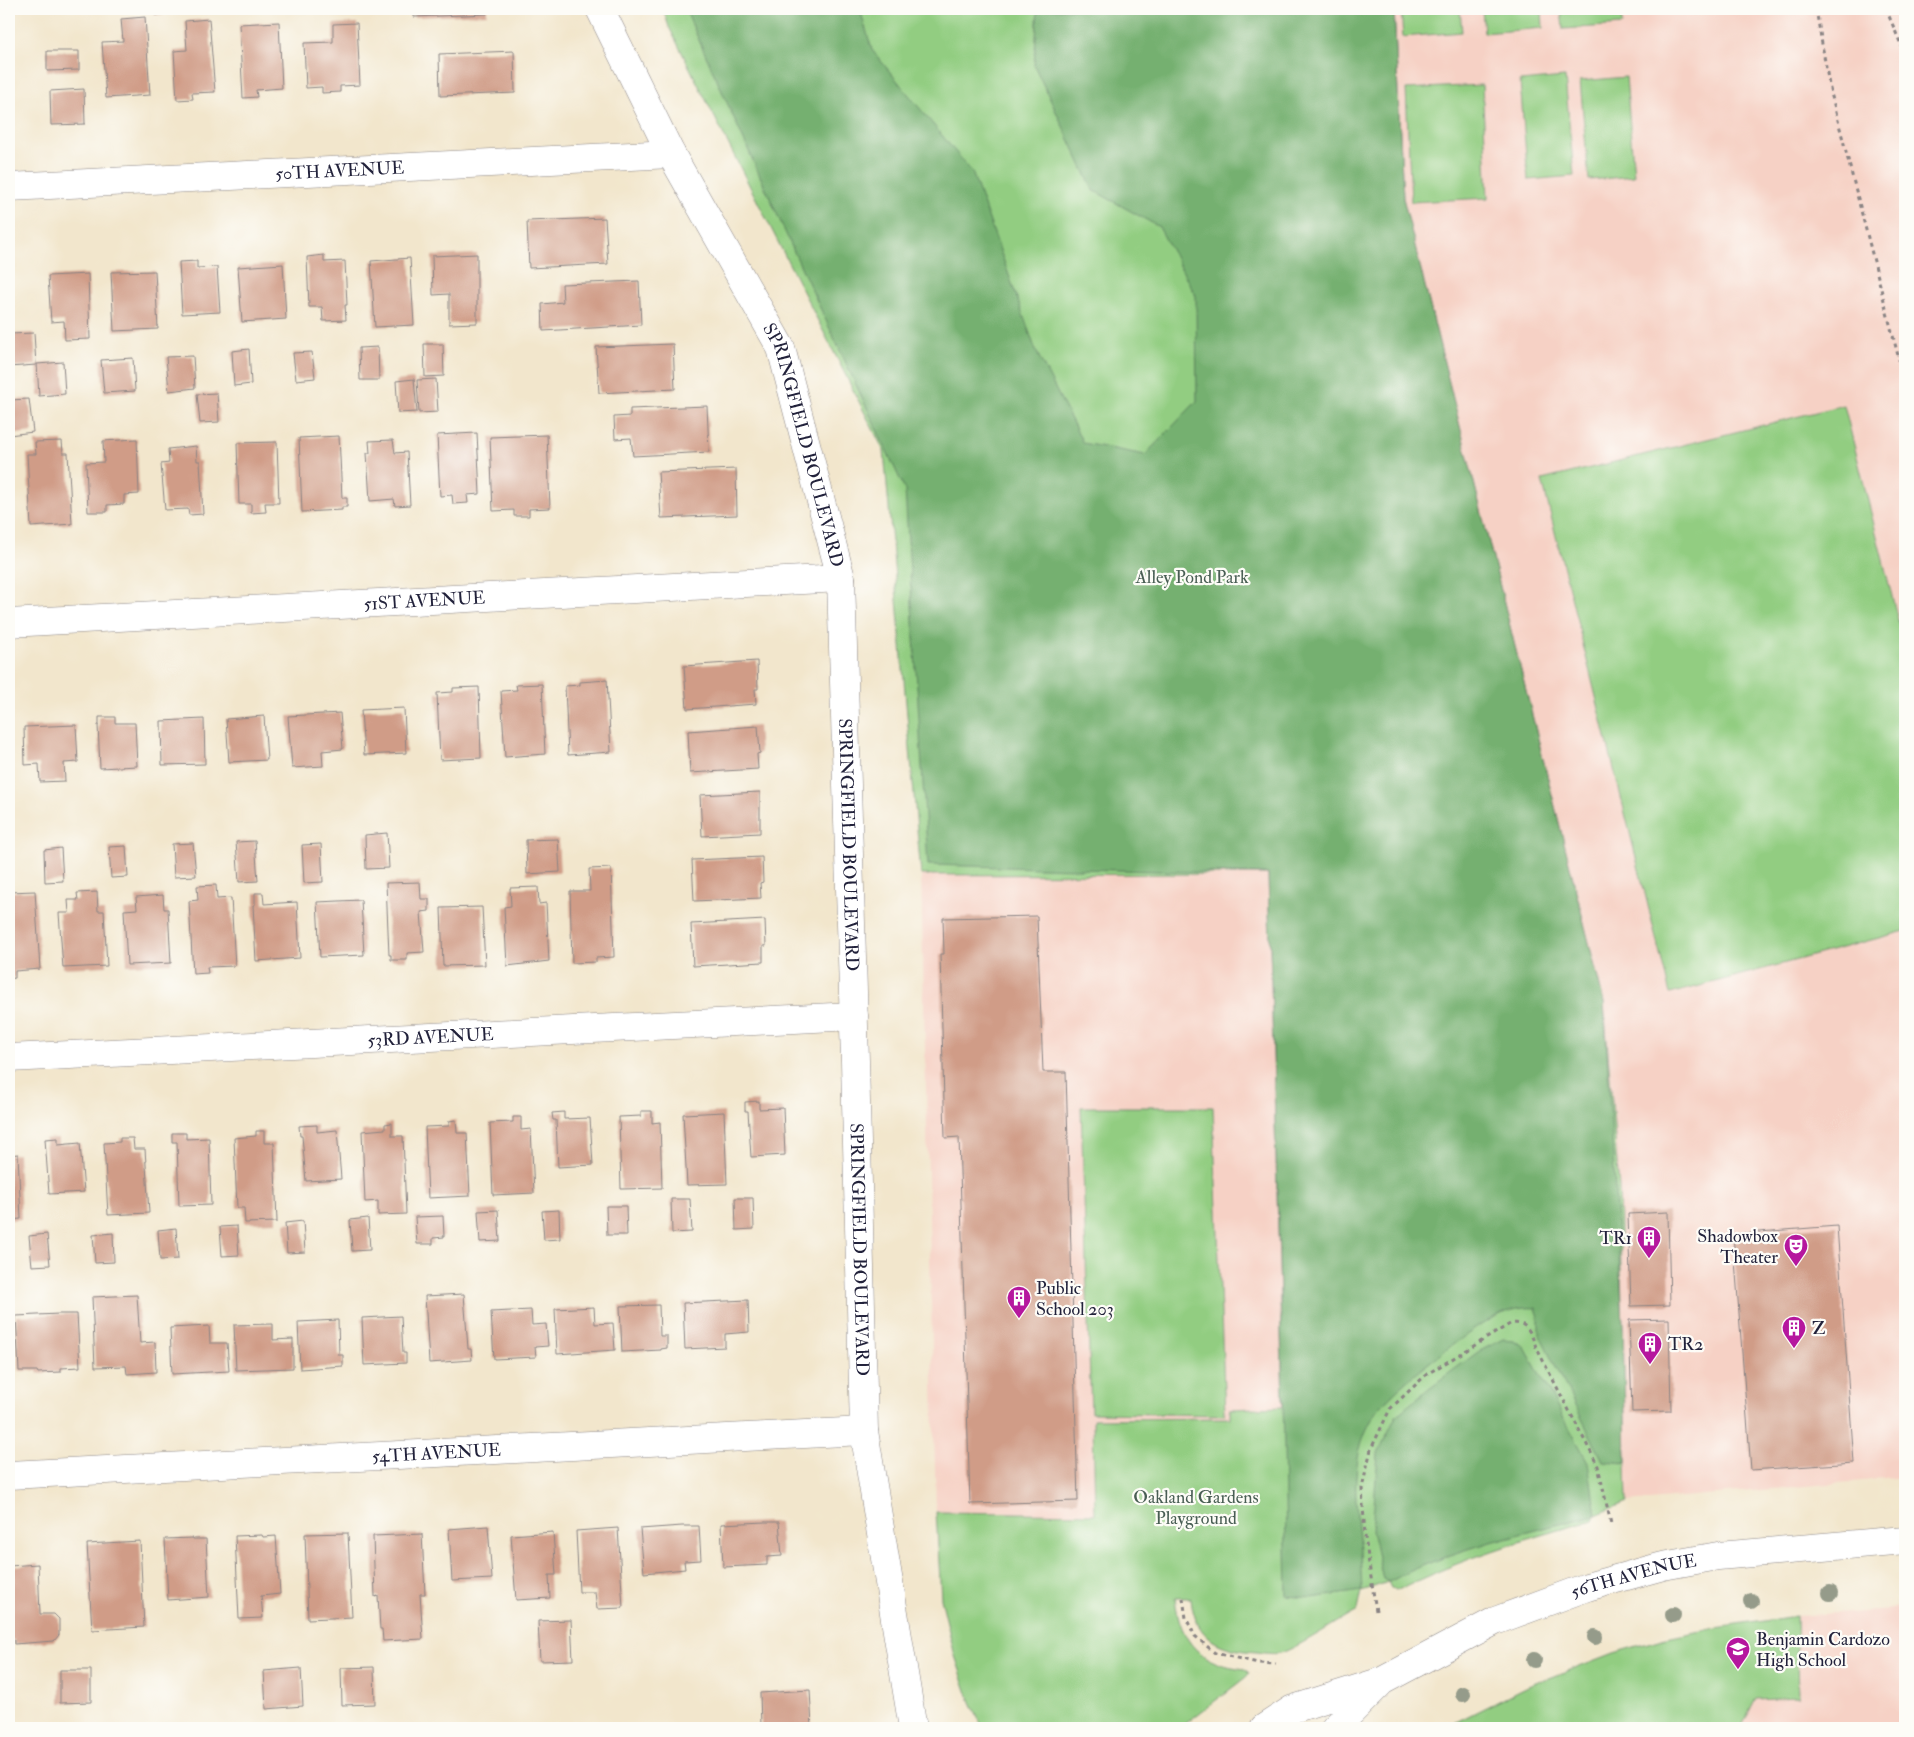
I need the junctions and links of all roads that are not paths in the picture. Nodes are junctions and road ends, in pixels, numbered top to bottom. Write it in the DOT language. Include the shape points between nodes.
graph roads {
  1 [pos="600,9"];
  2 [pos="671,154"];
  3 [pos="9,187"];
  4 [pos="841,578"];
  5 [pos="9,623"];
  6 [pos="854,1016"];
  7 [pos="9,1058"];
  8 [pos="864,1431"];
  9 [pos="9,1475"];
  10 [pos="1905,1540"];
  11 [pos="1382,1681"];
  12 [pos="913,1728"];
  13 [pos="1264,1728"];
  14 [pos="1335,1728"];
  1 -- 2 [label="street, SPRINGFIELD BOULEVARD"];
  2 -- 3 [label="street, 50TH AVENUE"];
  2 -- 4 [label="street, SPRINGFIELD BOULEVARD" via="781,348"];
  4 -- 5 [label="street, 51ST AVENUE"];
  4 -- 6 [label="street, SPRINGFIELD BOULEVARD"];
  6 -- 7 [label="street, 53RD AVENUE"];
  6 -- 8 [label="street, SPRINGFIELD BOULEVARD"];
  8 -- 9 [label="street, 54TH AVENUE"];
  8 -- 12 [label="street, SPRINGFIELD BOULEVARD"];
  10 -- 11 [label="street, 56TH AVENUE" via="1718,1556 1663,1566 1587,1587 1495,1621"];
  11 -- 13 [label="street, 56TH AVENUE" via="1293,1709"];
  11 -- 14 [label="street, 56TH AVENUE"];
}
